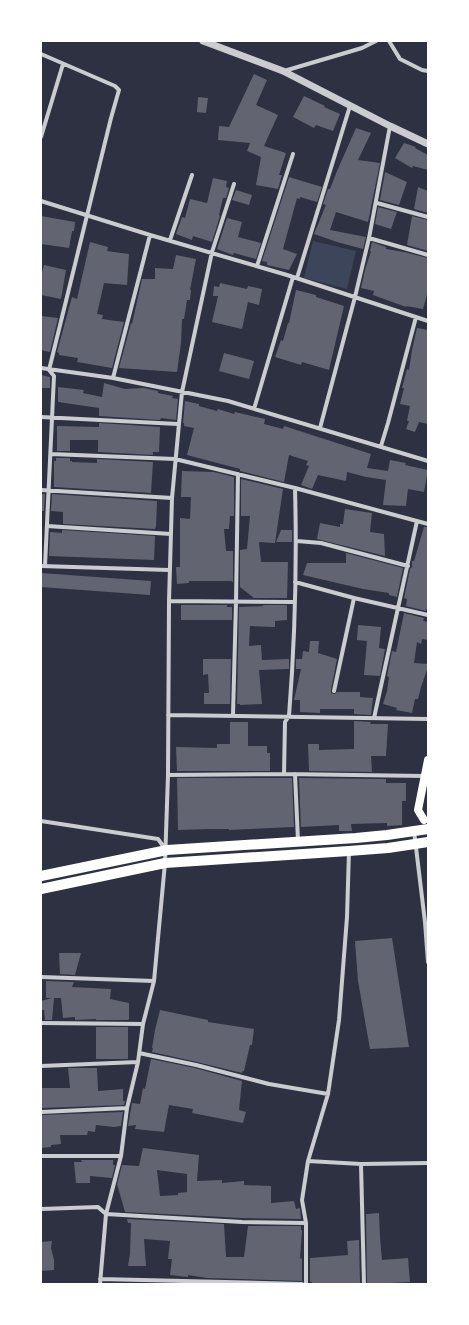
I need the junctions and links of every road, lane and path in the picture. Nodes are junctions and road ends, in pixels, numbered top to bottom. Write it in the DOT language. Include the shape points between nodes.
graph roads {
  1 [pos="203,41"];
  2 [pos="376,41"];
  3 [pos="389,41"];
  4 [pos="214,43"];
  5 [pos="41,54"];
  6 [pos="63,64"];
  7 [pos="283,71"];
  8 [pos="428,71"];
  9 [pos="350,106"];
  10 [pos="390,126"];
  11 [pos="41,137"];
  12 [pos="428,144"];
  13 [pos="293,154"];
  14 [pos="192,175"];
  15 [pos="234,184"];
  16 [pos="41,201"];
  17 [pos="377,203"];
  18 [pos="88,216"];
  19 [pos="428,217"];
  20 [pos="150,235"];
  21 [pos="369,238"];
  22 [pos="170,240"];
  23 [pos="212,252"];
  24 [pos="428,255"];
  25 [pos="257,266"];
  26 [pos="295,277"];
  27 [pos="355,297"];
  28 [pos="416,317"];
  29 [pos="428,321"];
  30 [pos="41,368"];
  31 [pos="49,370"];
  32 [pos="113,378"];
  33 [pos="182,392"];
  34 [pos="254,409"];
  35 [pos="52,417"];
  36 [pos="41,418"];
  37 [pos="178,424"];
  38 [pos="320,428"];
  39 [pos="381,446"];
  40 [pos="51,454"];
  41 [pos="175,459"];
  42 [pos="428,461"];
  43 [pos="238,474"];
  44 [pos="295,488"];
  45 [pos="41,490"];
  46 [pos="48,491"];
  47 [pos="172,498"];
  48 [pos="417,521"];
  49 [pos="428,524"];
  50 [pos="47,526"];
  51 [pos="171,534"];
  52 [pos="297,541"];
  53 [pos="43,566"];
  54 [pos="408,566"];
  55 [pos="169,570"];
  56 [pos="295,582"];
  57 [pos="354,598"];
  58 [pos="169,601"];
  59 [pos="236,602"];
  60 [pos="294,602"];
  61 [pos="397,608"];
  62 [pos="428,615"];
  63 [pos="334,691"];
  64 [pos="168,715"];
  65 [pos="233,715"];
  66 [pos="290,716"];
  67 [pos="374,718"];
  68 [pos="428,719"];
  69 [pos="428,760"];
  70 [pos="284,774"];
  71 [pos="295,774"];
  72 [pos="168,775"];
  73 [pos="425,776"];
  74 [pos="41,821"];
  75 [pos="427,822"];
  76 [pos="414,830"];
  77 [pos="298,841"];
  78 [pos="428,842"];
  79 [pos="416,843"];
  80 [pos="167,850"];
  81 [pos="349,851"];
  82 [pos="166,863"];
  83 [pos="41,876"];
  84 [pos="41,889"];
  85 [pos="426,907"];
  86 [pos="428,962"];
  87 [pos="41,977"];
  88 [pos="154,981"];
  89 [pos="41,1023"];
  90 [pos="143,1024"];
  91 [pos="139,1053"];
  92 [pos="138,1062"];
  93 [pos="41,1066"];
  94 [pos="328,1094"];
  95 [pos="127,1108"];
  96 [pos="41,1112"];
  97 [pos="41,1156"];
  98 [pos="121,1156"];
  99 [pos="308,1161"];
  100 [pos="428,1162"];
  101 [pos="361,1164"];
  102 [pos="41,1208"];
  103 [pos="106,1214"];
  104 [pos="306,1223"];
  105 [pos="100,1279"];
  106 [pos="174,1282"];
  107 [pos="216,1283"];
  108 [pos="259,1283"];
  109 [pos="100,1284"];
  110 [pos="302,1284"];
  111 [pos="306,1284"];
  112 [pos="364,1284"];
  1 -- 4 [label="street"];
  2 -- 7 [label="street" via="362,48"];
  3 -- 8 [label="street" via="400,59"];
  4 -- 7 [label="street"];
  5 -- 6 [label="street"];
  6 -- 11 [label="street"];
  6 -- 18 [label="street" via="119,90"];
  7 -- 9 [label="street"];
  9 -- 10 [label="street"];
  9 -- 26 [label="street"];
  10 -- 12 [label="street"];
  10 -- 17 [label="street"];
  13 -- 25 [label="street"];
  14 -- 22 [label="street"];
  15 -- 23 [label="street"];
  16 -- 18 [label="street"];
  17 -- 19 [label="street"];
  17 -- 21 [label="street"];
  18 -- 20 [label="street"];
  18 -- 31 [label="street"];
  20 -- 22 [label="street"];
  20 -- 32 [label="street"];
  21 -- 24 [label="street"];
  21 -- 27 [label="street"];
  22 -- 23 [label="street"];
  23 -- 25 [label="street"];
  23 -- 33 [label="street"];
  25 -- 26 [label="street"];
  26 -- 27 [label="street"];
  26 -- 34 [label="street"];
  27 -- 28 [label="street"];
  27 -- 38 [label="street"];
  28 -- 29 [label="street"];
  28 -- 39 [label="street"];
  30 -- 31 [label="street"];
  31 -- 32 [label="street"];
  31 -- 35 [label="street" via="54,376"];
  32 -- 33 [label="street"];
  33 -- 34 [label="street"];
  33 -- 37 [label="street"];
  34 -- 38 [label="street"];
  35 -- 36 [label="street"];
  35 -- 37 [label="street"];
  35 -- 40 [label="street"];
  37 -- 41 [label="street"];
  38 -- 39 [label="street"];
  39 -- 42 [label="street"];
  40 -- 41 [label="street"];
  40 -- 46 [label="street"];
  41 -- 43 [label="street"];
  41 -- 47 [label="street"];
  43 -- 44 [label="street"];
  43 -- 59 [label="street"];
  44 -- 48 [label="street"];
  44 -- 52 [label="street"];
  45 -- 46 [label="street"];
  46 -- 47 [label="street"];
  46 -- 50 [label="street"];
  47 -- 51 [label="street"];
  48 -- 49 [label="street"];
  48 -- 54 [label="street"];
  50 -- 51 [label="street"];
  50 -- 53 [label="street"];
  51 -- 55 [label="street"];
  52 -- 54 [label="street" via="321,543"];
  52 -- 56 [label="street"];
  53 -- 55 [label="street"];
  54 -- 61 [label="street"];
  55 -- 58 [label="street"];
  56 -- 57 [label="street"];
  56 -- 60 [label="street"];
  57 -- 61 [label="street"];
  57 -- 63 [label="street"];
  58 -- 59 [label="street"];
  58 -- 64 [label="street"];
  59 -- 60 [label="street"];
  59 -- 65 [label="street"];
  60 -- 66 [label="street"];
  61 -- 62 [label="street"];
  61 -- 67 [label="street"];
  64 -- 65 [label="street"];
  64 -- 72 [label="street"];
  65 -- 66 [label="street"];
  66 -- 67 [label="street"];
  66 -- 70 [label="street" via="285,722"];
  67 -- 68 [label="street"];
  69 -- 73 [label="main road"];
  70 -- 71 [label="street"];
  70 -- 72 [label="street"];
  71 -- 73 [label="street"];
  71 -- 77 [label="street"];
  72 -- 80 [label="street"];
  73 -- 75 [label="main road" via="418,810"];
  74 -- 80 [label="street" via="158,839"];
  75 -- 76 [label="main road"];
  76 -- 77 [label="main road" via="356,838"];
  76 -- 79 [label="street"];
  77 -- 80 [label="main road"];
  78 -- 79 [label="main road"];
  79 -- 81 [label="main road"];
  79 -- 85 [label="street"];
  80 -- 82 [label="street"];
  80 -- 83 [label="main road"];
  81 -- 82 [label="main road"];
  81 -- 94 [label="street" via="343,976"];
  82 -- 84 [label="main road"];
  82 -- 88 [label="street"];
  85 -- 86 [label="street"];
  87 -- 88 [label="street"];
  88 -- 90 [label="street"];
  89 -- 90 [label="street"];
  90 -- 91 [label="street"];
  91 -- 92 [label="street"];
  91 -- 94 [label="street" via="269,1084"];
  92 -- 93 [label="street"];
  92 -- 95 [label="street"];
  94 -- 99 [label="street"];
  95 -- 96 [label="street"];
  95 -- 98 [label="street"];
  97 -- 98 [label="street"];
  98 -- 103 [label="street"];
  99 -- 101 [label="street"];
  99 -- 104 [label="street" via="302,1200"];
  100 -- 101 [label="street"];
  101 -- 112 [label="street"];
  102 -- 103 [label="street" via="98,1207"];
  103 -- 104 [label="street"];
  103 -- 105 [label="street"];
  104 -- 111 [label="street"];
  105 -- 106 [label="street"];
  105 -- 109 [label="street"];
  106 -- 107 [label="street"];
  107 -- 108 [label="street"];
  108 -- 110 [label="street"];
}
